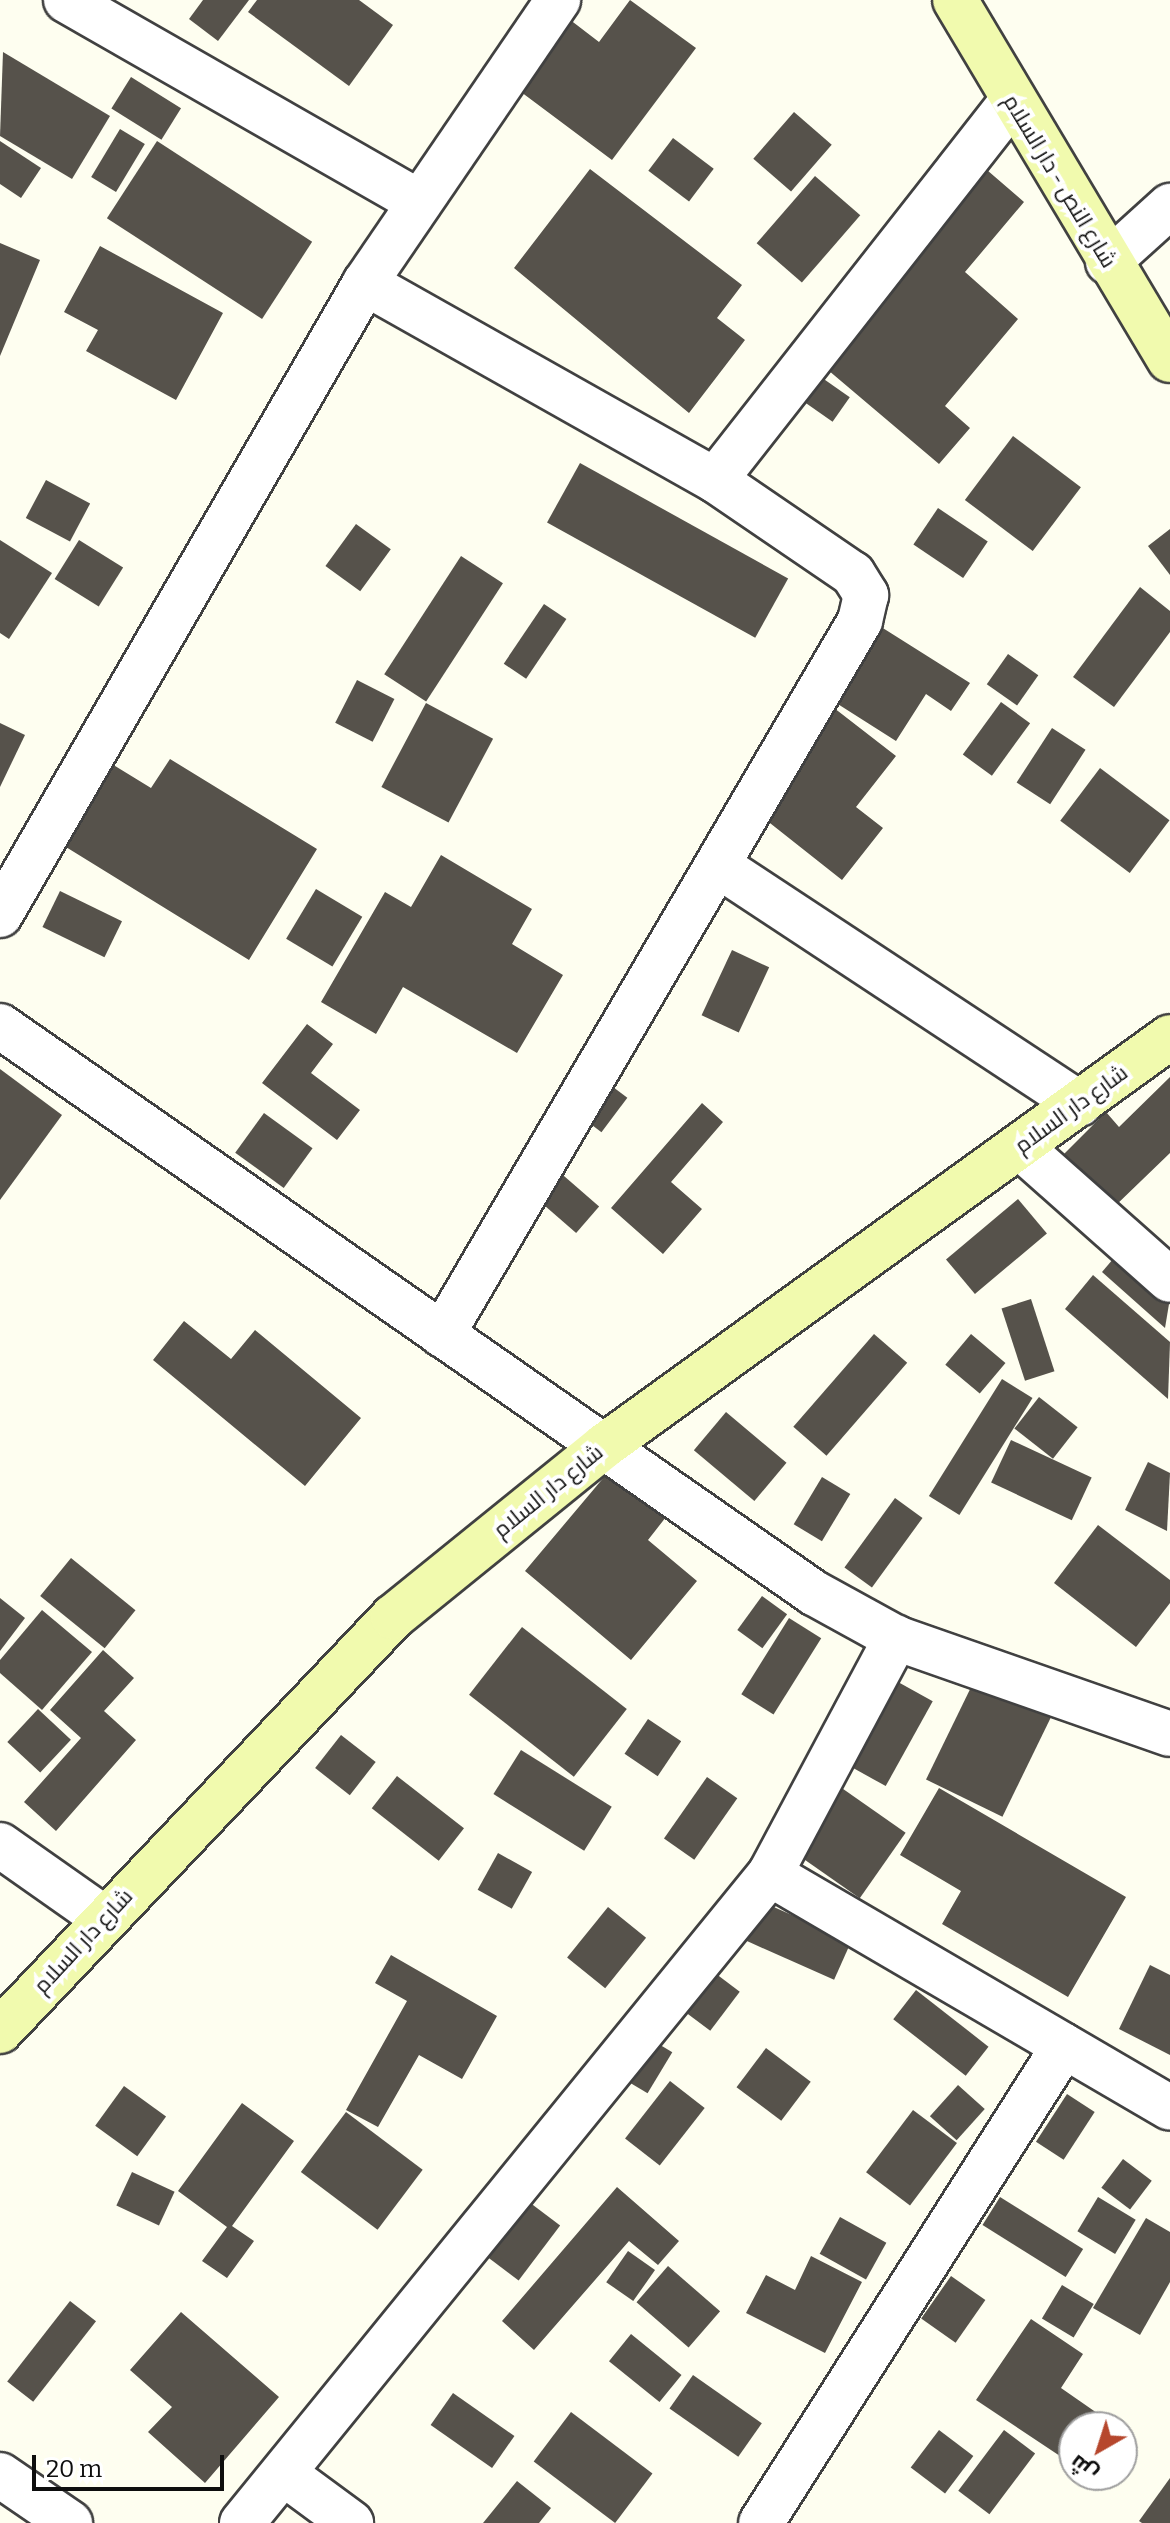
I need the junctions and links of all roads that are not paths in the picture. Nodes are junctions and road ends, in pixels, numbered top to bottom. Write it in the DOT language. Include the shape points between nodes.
graph roads {
  1 [pos="66,0"];
  2 [pos="558,0"];
  3 [pos="955,0"];
  4 [pos="1012,101"];
  5 [pos="417,201"];
  6 [pos="1170,206"];
  7 [pos="1108,262"];
  8 [pos="365,283"];
  9 [pos="1170,360"];
  10 [pos="715,480"];
  11 [pos="719,866"];
  12 [pos="0,915"];
  13 [pos="0,1026"];
  14 [pos="1170,1037"];
  15 [pos="1080,1104"];
  16 [pos="1020,1147"];
  17 [pos="1170,1280"];
  18 [pos="442,1335"];
  19 [pos="604,1446"];
  20 [pos="896,1638"];
  21 [pos="1170,1734"];
  22 [pos="0,1845"];
  23 [pos="770,1874"];
  24 [pos="104,1918"];
  25 [pos="0,2031"];
  26 [pos="1064,2046"];
  27 [pos="1170,2108"];
  28 [pos="0,2475"];
  29 [pos="286,2475"];
  30 [pos="70,2523"];
  31 [pos="242,2523"];
  32 [pos="351,2523"];
  33 [pos="761,2523"];
  1 -- 5 [label="street"];
  2 -- 5 [label="street"];
  3 -- 4 [label="street, شارع النص - دار السلام"];
  4 -- 7 [label="street, شارع النص - دار السلام"];
  4 -- 10 [label="street"];
  5 -- 8 [label="street"];
  6 -- 7 [label="street"];
  7 -- 9 [label="street, شارع النص - دار السلام"];
  8 -- 10 [label="street"];
  8 -- 12 [label="street"];
  10 -- 11 [label="street" via="853,574 866,595 860,621"];
  11 -- 15 [label="street"];
  11 -- 18 [label="street"];
  13 -- 18 [label="street"];
  14 -- 15 [label="street, شارع دار السلام"];
  15 -- 16 [label="street, شارع دار السلام"];
  16 -- 17 [label="street"];
  16 -- 19 [label="street, شارع دار السلام"];
  18 -- 19 [label="street"];
  19 -- 20 [label="street" via="814,1593"];
  19 -- 24 [label="street, شارع دار السلام" via="393,1617"];
  20 -- 21 [label="street"];
  20 -- 23 [label="street"];
  22 -- 24 [label="street"];
  23 -- 26 [label="street"];
  23 -- 29 [label="street"];
  24 -- 25 [label="street, شارع دار السلام"];
  26 -- 27 [label="street"];
  26 -- 33 [label="street"];
  28 -- 30 [label="street"];
  29 -- 31 [label="street"];
  29 -- 32 [label="street"];
}
